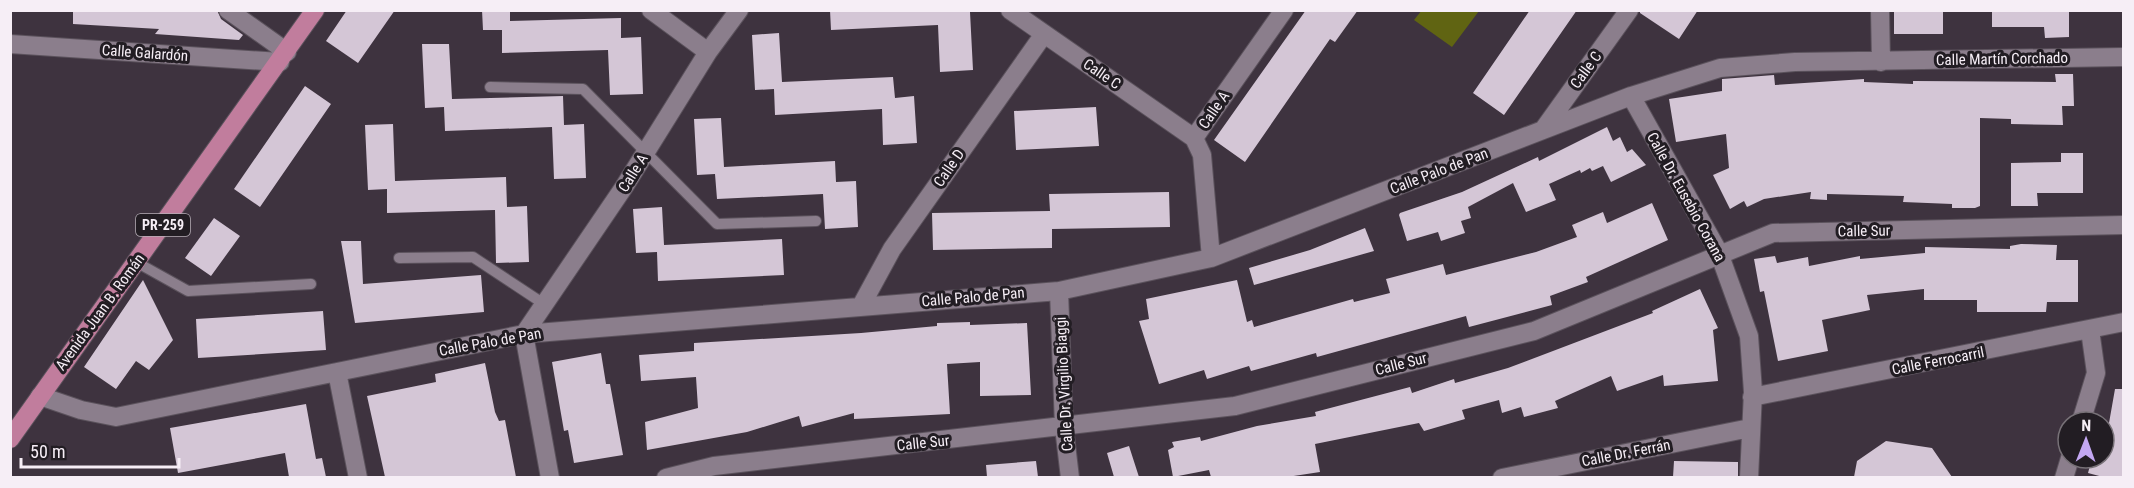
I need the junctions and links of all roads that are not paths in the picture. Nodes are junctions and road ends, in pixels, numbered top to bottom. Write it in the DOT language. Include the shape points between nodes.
graph roads {
  1 [pos="228,10"];
  2 [pos="315,10"];
  3 [pos="651,10"];
  4 [pos="739,10"];
  5 [pos="1010,10"];
  6 [pos="1284,10"];
  7 [pos="1629,10"];
  8 [pos="1881,10"];
  9 [pos="1044,34"];
  10 [pos="10,44"];
  11 [pos="708,52"];
  12 [pos="283,57"];
  13 [pos="2124,57"];
  14 [pos="1881,62"];
  15 [pos="490,87"];
  16 [pos="1631,96"];
  17 [pos="1543,130"];
  18 [pos="1194,138"];
  19 [pos="645,153"];
  20 [pos="816,221"];
  21 [pos="2124,225"];
  22 [pos="1719,253"];
  23 [pos="399,258"];
  24 [pos="1212,258"];
  25 [pos="136,262"];
  26 [pos="311,284"];
  27 [pos="1059,291"];
  28 [pos="544,304"];
  29 [pos="861,306"];
  30 [pos="2124,322"];
  31 [pos="2090,330"];
  32 [pos="524,334"];
  33 [pos="337,372"];
  34 [pos="40,396"];
  35 [pos="1752,397"];
  36 [pos="2085,410"];
  37 [pos="1064,427"];
  38 [pos="1750,428"];
  39 [pos="10,439"];
  40 [pos="358,477"];
  41 [pos="550,477"];
  42 [pos="666,477"];
  43 [pos="1070,477"];
  44 [pos="1502,477"];
  45 [pos="1749,477"];
  1 -- 12 [label="street"];
  2 -- 12 [label="main road, Avenida Juan B. Román / PR-259"];
  3 -- 11 [label="street"];
  4 -- 11 [label="street, Calle A"];
  5 -- 9 [label="street, Calle C"];
  6 -- 18 [label="street, Calle A"];
  7 -- 17 [label="street, Calle C"];
  8 -- 14 [label="street"];
  9 -- 18 [label="street, Calle C"];
  9 -- 29 [label="street, Calle D" via="892,249"];
  10 -- 12 [label="street, Calle Galardón"];
  11 -- 19 [label="street, Calle A"];
  12 -- 25 [label="main road, Avenida Juan B. Román / PR-259"];
  13 -- 14 [label="street, Calle Martín Corchado"];
  14 -- 16 [label="street, Calle Palo de Pan" via="1795,62 1720,68"];
  15 -- 19 [label="lane" via="583,89"];
  16 -- 17 [label="street, Calle Palo de Pan"];
  16 -- 22 [label="street, Calle Dr. Eusebio Corana"];
  17 -- 24 [label="street, Calle Palo de Pan"];
  18 -- 24 [label="street, Calle A" via="1202,155"];
  19 -- 20 [label="lane" via="717,224"];
  19 -- 28 [label="street, Calle A"];
  21 -- 22 [label="street, Calle Sur" via="1773,233"];
  22 -- 35 [label="street, Calle Dr. Eusebio Corana" via="1749,336"];
  22 -- 37 [label="street, Calle Sur" via="1534,331 1234,406"];
  23 -- 28 [label="lane" via="473,257"];
  24 -- 27 [label="street, Calle Palo de Pan"];
  25 -- 26 [label="lane" via="188,291"];
  25 -- 34 [label="main road, Avenida Juan B. Román / PR-259"];
  27 -- 29 [label="street, Calle Palo de Pan"];
  27 -- 37 [label="street, Calle Dr. Virgilio Biaggi"];
  28 -- 32 [label="street, Calle A"];
  29 -- 32 [label="street, Calle Palo de Pan"];
  30 -- 31 [label="street, Calle Ferrocarril"];
  31 -- 35 [label="street, Calle Ferrocarril"];
  31 -- 36 [label="street" via="2096,373"];
  32 -- 33 [label="street, Calle Palo de Pan"];
  32 -- 41 [label="street"];
  33 -- 34 [label="street, Calle Palo de Pan" via="116,417"];
  33 -- 40 [label="street"];
  34 -- 39 [label="main road, Avenida Juan B. Román / PR-259"];
  35 -- 38 [label="street, Calle Dr. Eusebio Corana"];
  37 -- 42 [label="street, Calle Sur" via="714,466"];
  37 -- 43 [label="street, Calle Dr. Virgilio Biaggi"];
  38 -- 44 [label="street, Calle Dr. Ferrán"];
  38 -- 45 [label="street, Calle Dr. Eusebio Corana"];
}
